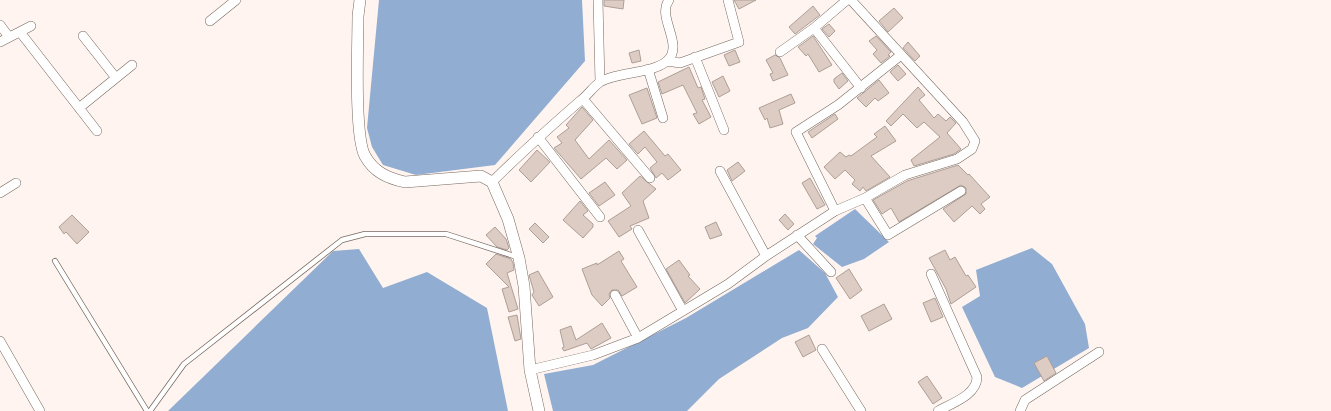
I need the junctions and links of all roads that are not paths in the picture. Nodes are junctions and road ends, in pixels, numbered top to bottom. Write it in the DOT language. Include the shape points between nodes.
graph roads {
  1 [pos="360,0"];
  2 [pos="598,0"];
  3 [pos="728,0"];
  4 [pos="847,0"];
  5 [pos="851,0"];
  6 [pos="231,1"];
  7 [pos="668,1"];
  8 [pos="210,21"];
  9 [pos="0,25"];
  10 [pos="31,26"];
  11 [pos="814,28"];
  12 [pos="20,32"];
  13 [pos="84,36"];
  14 [pos="9,37"];
  15 [pos="0,42"];
  16 [pos="780,52"];
  17 [pos="901,55"];
  18 [pos="695,58"];
  19 [pos="667,61"];
  20 [pos="132,65"];
  21 [pos="648,69"];
  22 [pos="116,78"];
  23 [pos="600,82"];
  24 [pos="861,88"];
  25 [pos="583,99"];
  26 [pos="79,108"];
  27 [pos="663,118"];
  28 [pos="724,130"];
  29 [pos="97,131"];
  30 [pos="538,137"];
  31 [pos="720,171"];
  32 [pos="650,178"];
  33 [pos="492,182"];
  34 [pos="16,183"];
  35 [pos="962,191"];
  36 [pos="0,193"];
  37 [pos="865,198"];
  38 [pos="834,211"];
  39 [pos="600,217"];
  40 [pos="638,230"];
  41 [pos="797,235"];
  42 [pos="766,256"];
  43 [pos="519,258"];
  44 [pos="55,261"];
  45 [pos="831,272"];
  46 [pos="931,274"];
  47 [pos="615,295"];
  48 [pos="683,311"];
  49 [pos="638,338"];
  50 [pos="0,341"];
  51 [pos="822,349"];
  52 [pos="1099,352"];
  53 [pos="530,370"];
  54 [pos="40,411"];
  55 [pos="149,411"];
  56 [pos="539,411"];
  57 [pos="861,411"];
  58 [pos="938,411"];
  59 [pos="1020,411"];
  1 -- 33 [label="street" via="359,133 364,155 373,167 387,177 405,182 481,176"];
  2 -- 23 [label="street"];
  3 -- 18 [label="street" via="739,42"];
  4 -- 11 [label="street"];
  5 -- 17 [label="street"];
  6 -- 8 [label="street"];
  7 -- 19 [label="street" via="665,8 673,47 672,55"];
  9 -- 14 [label="street"];
  10 -- 12 [label="street"];
  11 -- 16 [label="street"];
  11 -- 24 [label="street"];
  12 -- 14 [label="street"];
  12 -- 26 [label="street"];
  13 -- 22 [label="street"];
  14 -- 15 [label="street"];
  17 -- 24 [label="street"];
  17 -- 37 [label="street" via="963,122 975,141 972,149 957,159 905,175"];
  18 -- 19 [label="street" via="680,63"];
  18 -- 28 [label="street"];
  19 -- 21 [label="street"];
  20 -- 22 [label="street"];
  21 -- 23 [label="street"];
  21 -- 27 [label="street"];
  22 -- 26 [label="street"];
  23 -- 25 [label="street"];
  24 -- 38 [label="street" via="796,132"];
  25 -- 30 [label="street"];
  25 -- 32 [label="street"];
  26 -- 29 [label="street"];
  30 -- 33 [label="street"];
  30 -- 39 [label="street"];
  31 -- 42 [label="street"];
  33 -- 43 [label="street" via="508,219"];
  34 -- 36 [label="street"];
  35 -- 37 [label="street" via="888,235"];
  37 -- 38 [label="street"];
  38 -- 41 [label="street"];
  40 -- 48 [label="street"];
  41 -- 42 [label="street"];
  41 -- 45 [label="street"];
  42 -- 48 [label="street" via="728,284"];
  43 -- 53 [label="street" via="524,286"];
  43 -- 55 [label="lane" via="446,234 365,234 342,240 184,364"];
  44 -- 55 [label="lane"];
  46 -- 58 [label="street" via="977,377 974,387 967,394"];
  47 -- 49 [label="street"];
  48 -- 49 [label="street"];
  49 -- 53 [label="street" via="593,355"];
  50 -- 54 [label="street"];
  51 -- 57 [label="street"];
  52 -- 59 [label="street" via="1025,400"];
  53 -- 56 [label="street"];
}
